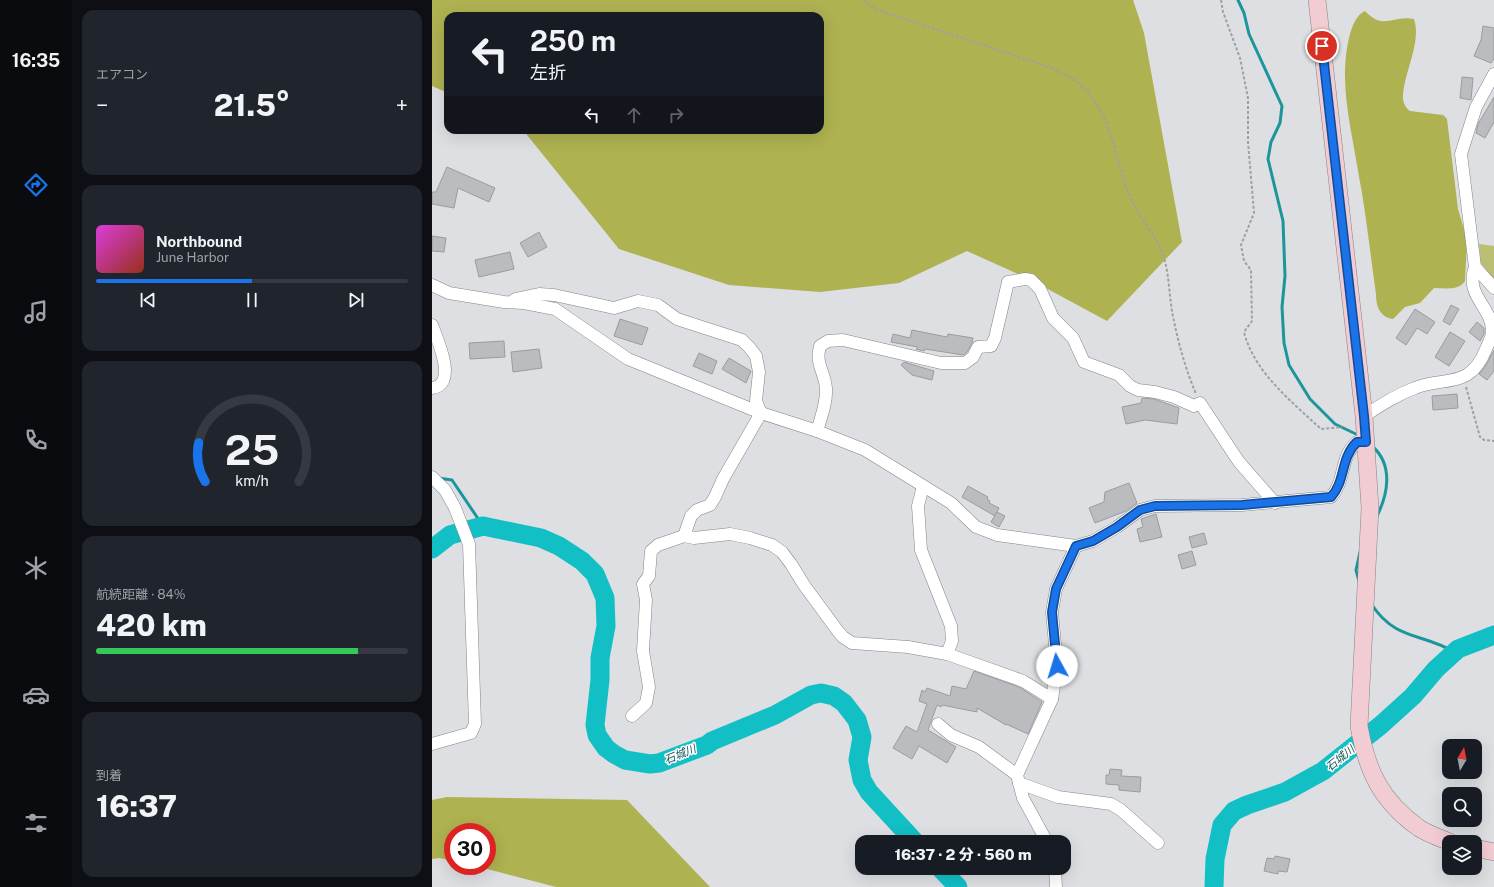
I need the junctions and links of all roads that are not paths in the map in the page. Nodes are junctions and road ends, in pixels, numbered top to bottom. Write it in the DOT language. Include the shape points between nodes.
graph roads {
  1 [pos="1317,0"];
  2 [pos="1494,74"];
  3 [pos="1476,266"];
  4 [pos="432,285"];
  5 [pos="1494,288"];
  6 [pos="504,302"];
  7 [pos="432,325"];
  8 [pos="432,388"];
  9 [pos="761,413"];
  10 [pos="1364,416"];
  11 [pos="817,431"];
  12 [pos="1366,442"];
  13 [pos="432,477"];
  14 [pos="923,486"];
  15 [pos="1275,503"];
  16 [pos="684,536"];
  17 [pos="1076,546"];
  18 [pos="947,654"];
  19 [pos="1052,698"];
  20 [pos="632,716"];
  21 [pos="938,724"];
  22 [pos="432,744"];
  23 [pos="1018,779"];
  24 [pos="1043,835"];
  25 [pos="1442,839"];
  26 [pos="1158,843"];
  27 [pos="1482,849"];
  28 [pos="1494,852"];
  29 [pos="1055,875"];
  30 [pos="1056,887"];
  1 -- 10 [label="street"];
  2 -- 3 [label="street" via="1476,107 1461,154"];
  3 -- 5 [label="street"];
  3 -- 10 [label="street" via="1472,277 1473,288 1490,321 1493,333 1484,355 1468,375 1418,387 1392,398"];
  4 -- 6 [label="street" via="449,293"];
  6 -- 9 [label="street" via="555,309 628,359"];
  6 -- 9 [label="street" via="540,294 614,308 638,300 658,305 677,319 742,340 756,356 759,372 756,401"];
  7 -- 8 [label="street" via="445,371 444,382 439,387"];
  9 -- 11 [label="street"];
  9 -- 16 [label="street" via="710,505 690,516"];
  10 -- 12 [label="street"];
  11 -- 14 [label="street" via="865,450"];
  11 -- 15 [label="street" via="826,404 826,388 817,357 820,346 828,341 843,340 941,363 965,363 973,357 978,347 991,346 1008,282 1025,279 1031,280 1040,289 1053,318 1073,338 1084,362 1119,374 1130,386 1138,390 1174,397 1194,406 1200,403 1239,462"];
  12 -- 15 [label="street" via="1357,442 1349,450 1338,490 1331,497"];
  12 -- 25 [label="street" via="1370,508 1359,726 1364,754 1372,774 1390,803 1420,829"];
  13 -- 22 [label="street" via="445,490 469,544 475,724 471,733"];
  14 -- 17 [label="street" via="951,503 976,528 997,535"];
  14 -- 18 [label="street" via="918,506 921,550 951,626 952,641"];
  15 -- 17 [label="street" via="1155,506 1140,510 1093,541"];
  16 -- 18 [label="street" via="694,538 730,534 772,545 782,552 840,634 852,643 908,647"];
  16 -- 20 [label="street" via="658,545 651,551 649,576 643,584 646,600 643,651 649,686 646,703"];
  17 -- 19 [label="street" via="1056,589 1052,612 1057,666"];
  18 -- 19 [label="street" via="1022,681"];
  19 -- 23 [label="street"];
  21 -- 23 [label="street" via="951,735 979,747"];
  23 -- 24 [label="street" via="1023,798"];
  23 -- 26 [label="street" via="1058,797 1111,804"];
  27 -- 28 [label="street"];
  29 -- 30 [label="street"];
}
